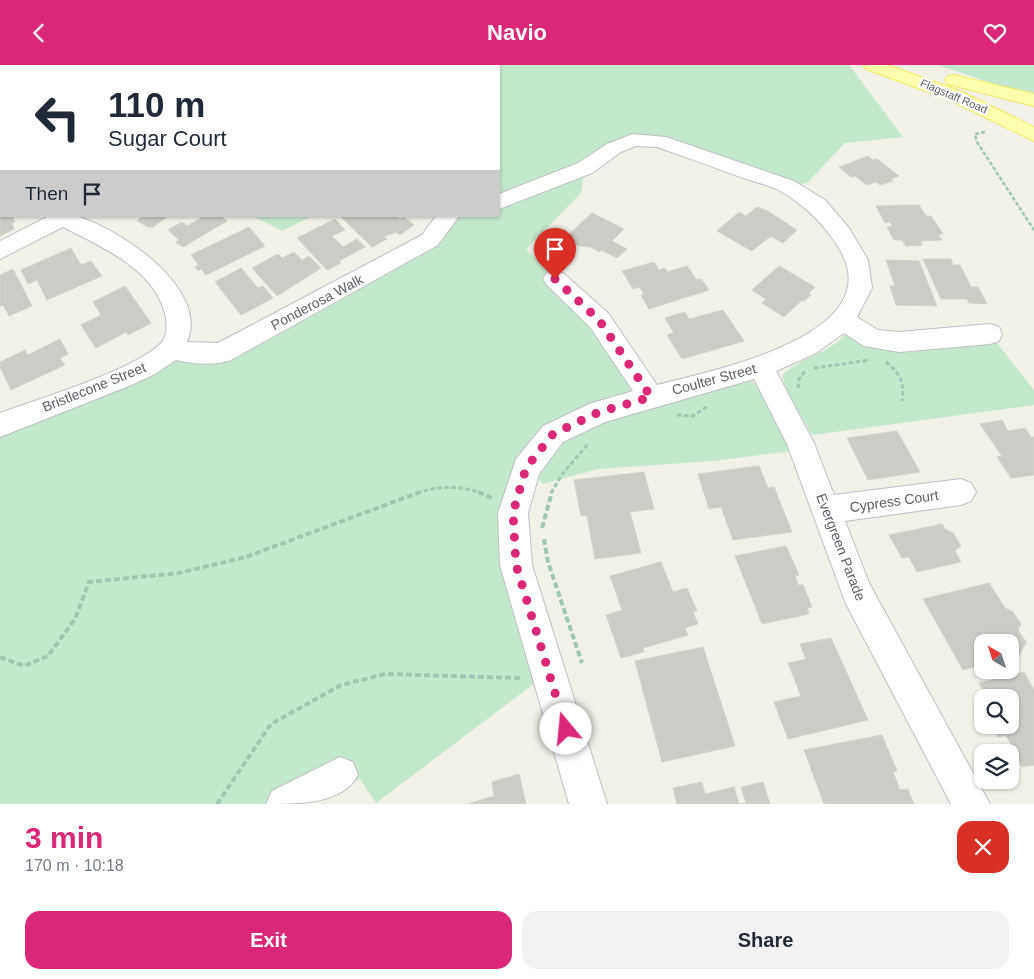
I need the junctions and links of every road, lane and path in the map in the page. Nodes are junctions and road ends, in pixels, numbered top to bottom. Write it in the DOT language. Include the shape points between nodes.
graph roads {
  1 [pos="872,65"];
  2 [pos="907,65"];
  3 [pos="1034,100"];
  4 [pos="990,132"];
  5 [pos="1034,135"];
  6 [pos="500,202"];
  7 [pos="62,217"];
  8 [pos="447,217"];
  9 [pos="1034,230"];
  10 [pos="0,251"];
  11 [pos="555,279"];
  12 [pos="843,321"];
  13 [pos="990,334"];
  14 [pos="172,349"];
  15 [pos="761,367"];
  16 [pos="813,368"];
  17 [pos="651,397"];
  18 [pos="902,401"];
  19 [pos="712,403"];
  20 [pos="674,415"];
  21 [pos="0,425"];
  22 [pos="590,442"];
  23 [pos="961,492"];
  24 [pos="827,510"];
  25 [pos="513,513"];
  26 [pos="0,657"];
  27 [pos="582,663"];
  28 [pos="532,678"];
  29 [pos="340,775"];
  30 [pos="217,804"];
  31 [pos="285,804"];
  32 [pos="588,804"];
  33 [pos="971,804"];
  1 -- 5 [label="main road, Flagstaff Road" via="954,95"];
  2 -- 3 [label="main road, Flagstaff Road" via="981,88"];
  4 -- 9 [label="path" via="975,134 977,142"];
  6 -- 12 [label="street, Coulter Street" via="585,168 614,148 633,140 659,141 787,186 817,205 841,233 857,260 860,289"];
  7 -- 10 [label="street"];
  7 -- 14 [label="street" via="135,257 161,280 176,309 179,333"];
  8 -- 14 [label="street, Ponderosa Walk" via="430,240 222,353 196,354"];
  11 -- 17 [label="street" via="599,320"];
  12 -- 13 [label="street" via="873,339 899,342"];
  12 -- 15 [label="street, Coulter Street" via="807,346"];
  14 -- 21 [label="street, Bristlecone Street" via="132,373"];
  15 -- 17 [label="street, Coulter Street"];
  15 -- 24 [label="street, Evergreen Parade" via="800,443"];
  16 -- 18 [label="path" via="840,367 871,359 885,362 898,371 905,386"];
  17 -- 25 [label="street, Coulter Street" via="599,412 553,434 526,468"];
  19 -- 20 [label="path" via="693,416"];
  22 -- 27 [label="path" via="550,491 542,530 548,562"];
  23 -- 24 [label="street, Cypress Court"];
  24 -- 33 [label="street, Evergreen Parade" via="857,593"];
  25 -- 26 [label="path" via="500,501 468,488 434,487 246,557 179,573 89,582 75,619 48,657 24,666"];
  25 -- 32 [label="street, Coulter Street" via="516,565"];
  28 -- 30 [label="path" via="385,674 341,685 272,724"];
  29 -- 31 [label="street"];
}
